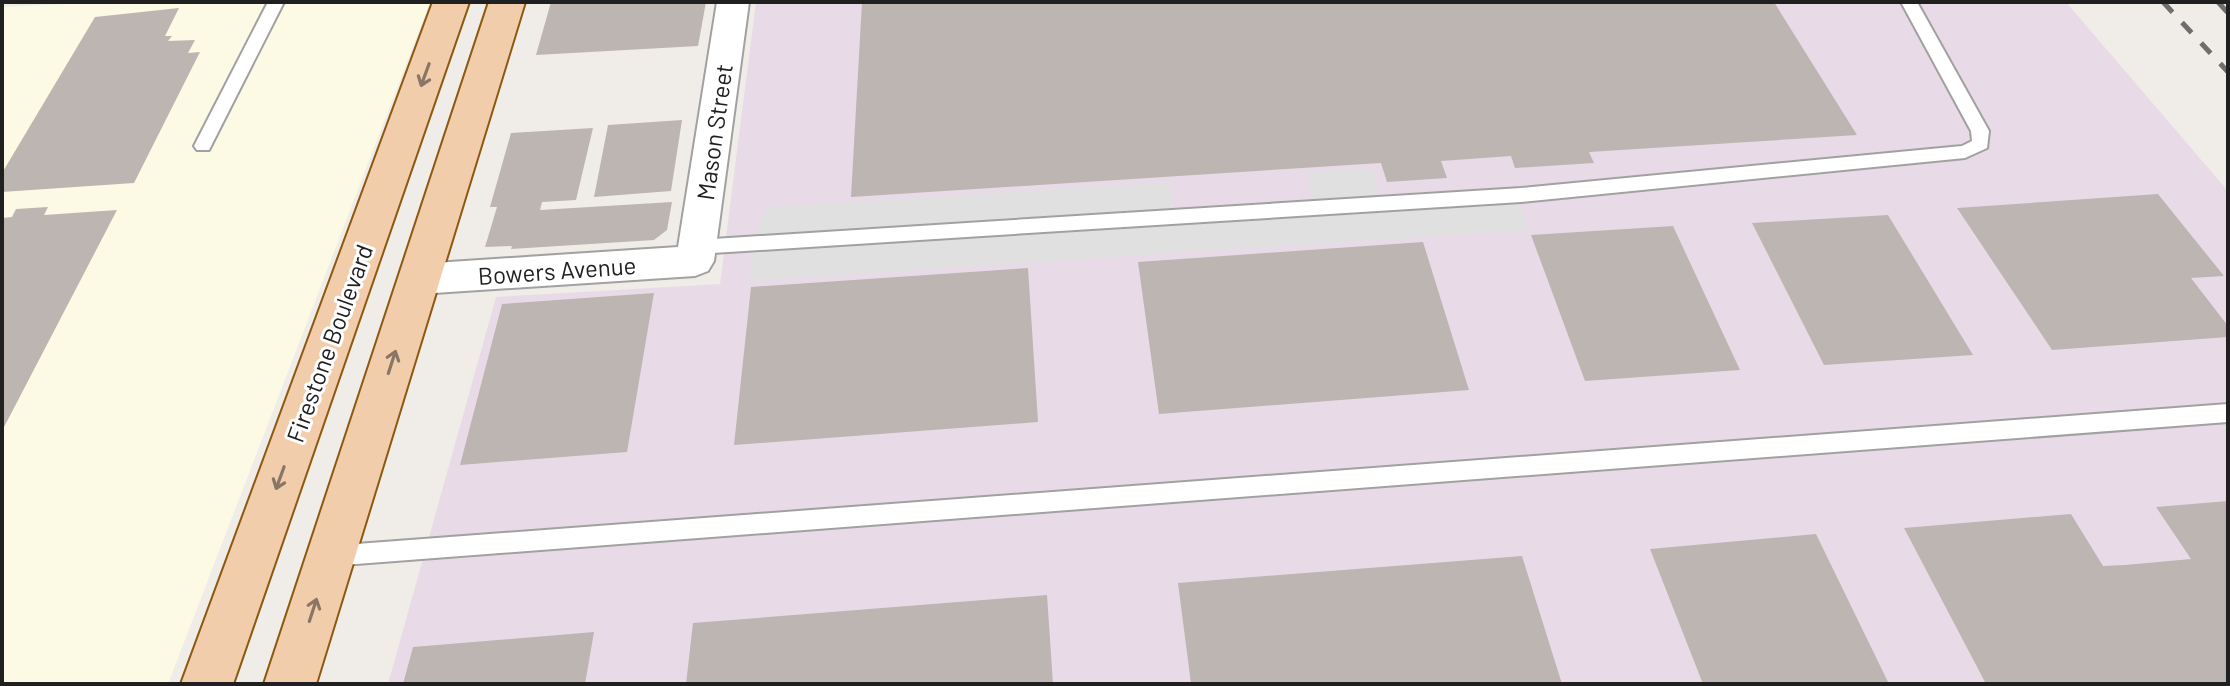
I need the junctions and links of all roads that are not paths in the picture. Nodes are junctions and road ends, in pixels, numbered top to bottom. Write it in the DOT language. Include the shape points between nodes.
graph roads {
  1 [pos="276,2"];
  2 [pos="451,2"];
  3 [pos="507,2"];
  4 [pos="733,2"];
  5 [pos="1909,2"];
  6 [pos="203,146"];
  7 [pos="696,254"];
  8 [pos="419,279"];
  9 [pos="2228,413"];
  10 [pos="330,556"];
  11 [pos="207,684"];
  12 [pos="290,684"];
  1 -- 6 [label="lane"];
  2 -- 11 [label="main road, Firestone Boulevard, one-way"];
  3 -- 8 [label="main road"];
  4 -- 7 [label="street, Mason Street"];
  5 -- 7 [label="lane" via="1980,131 1981,144 1965,152 1521,195"];
  7 -- 8 [label="street, Bowers Avenue"];
  10 -- 8 [label="main road, one-way"];
  9 -- 10 [label="lane"];
  12 -- 10 [label="main road, one-way"];
}
